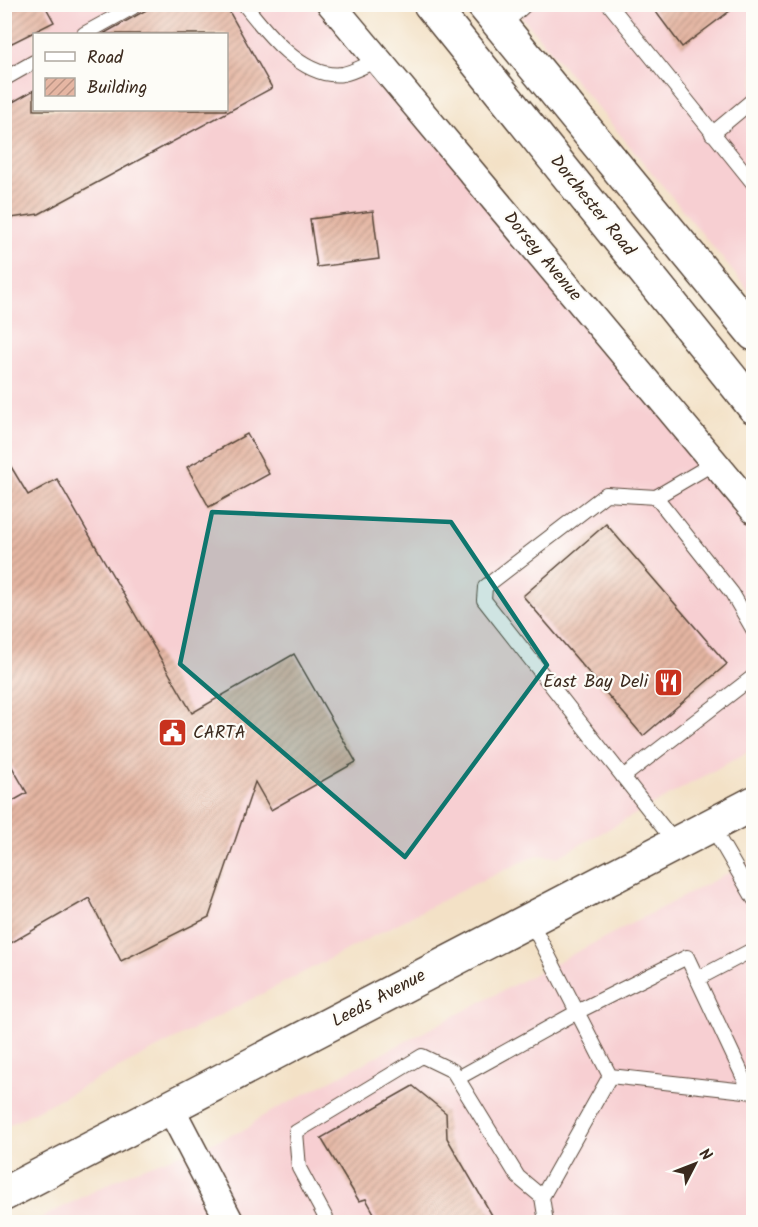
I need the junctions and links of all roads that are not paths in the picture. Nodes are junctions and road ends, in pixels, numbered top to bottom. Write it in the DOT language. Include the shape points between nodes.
graph roads {
  1 [pos="244,4"];
  2 [pos="331,4"];
  3 [pos="430,4"];
  4 [pos="526,4"];
  5 [pos="609,4"];
  6 [pos="134,5"];
  7 [pos="492,16"];
  8 [pos="86,33"];
  9 [pos="469,53"];
  10 [pos="378,60"];
  11 [pos="33,63"];
  12 [pos="4,79"];
  13 [pos="753,99"];
  14 [pos="712,134"];
  15 [pos="753,184"];
  16 [pos="753,334"];
  17 [pos="753,407"];
  18 [pos="714,463"];
  19 [pos="656,497"];
  20 [pos="753,510"];
  21 [pos="753,631"];
  22 [pos="753,676"];
  23 [pos="623,777"];
  24 [pos="753,803"];
  25 [pos="711,825"];
  26 [pos="675,844"];
  27 [pos="753,899"];
  28 [pos="530,920"];
  29 [pos="753,949"];
  30 [pos="697,979"];
  31 [pos="579,1011"];
  32 [pos="610,1076"];
  33 [pos="458,1078"];
  34 [pos="752,1091"];
  35 [pos="171,1109"];
  36 [pos="4,1194"];
  37 [pos="542,1197"];
  38 [pos="230,1222"];
  39 [pos="328,1222"];
  40 [pos="546,1222"];
  1 -- 10 [label="lane" via="273,43 324,72 342,74"];
  2 -- 10 [label="street, Dorsey Avenue"];
  3 -- 9 [label="main road, Dorchester Road"];
  4 -- 7 [label="lane"];
  5 -- 14 [label="lane"];
  6 -- 8 [label="lane"];
  7 -- 9 [label="main road"];
  7 -- 16 [label="main road"];
  9 -- 17 [label="main road, Dorchester Road"];
  10 -- 18 [label="street, Dorsey Avenue"];
  11 -- 12 [label="lane"];
  13 -- 14 [label="lane"];
  14 -- 15 [label="lane"];
  18 -- 19 [label="lane"];
  18 -- 20 [label="street, Dorsey Avenue"];
  19 -- 21 [label="lane" via="732,593"];
  19 -- 23 [label="lane" via="606,494 485,587 483,600"];
  22 -- 23 [label="lane"];
  23 -- 26 [label="lane"];
  24 -- 25 [label="main road, Leeds Avenue"];
  25 -- 26 [label="main road, Leeds Avenue"];
  25 -- 27 [label="lane"];
  26 -- 28 [label="main road, Leeds Avenue"];
  28 -- 31 [label="lane"];
  28 -- 35 [label="main road, Leeds Avenue"];
  29 -- 30 [label="lane"];
  30 -- 31 [label="lane" via="687,957"];
  30 -- 34 [label="lane"];
  31 -- 32 [label="lane"];
  31 -- 33 [label="lane"];
  32 -- 34 [label="lane"];
  32 -- 37 [label="lane"];
  33 -- 37 [label="lane" via="518,1177"];
  33 -- 39 [label="lane" via="453,1071 422,1056 296,1132 299,1168"];
  35 -- 36 [label="main road, Leeds Avenue"];
  35 -- 38 [label="street"];
  37 -- 40 [label="lane"];
}
